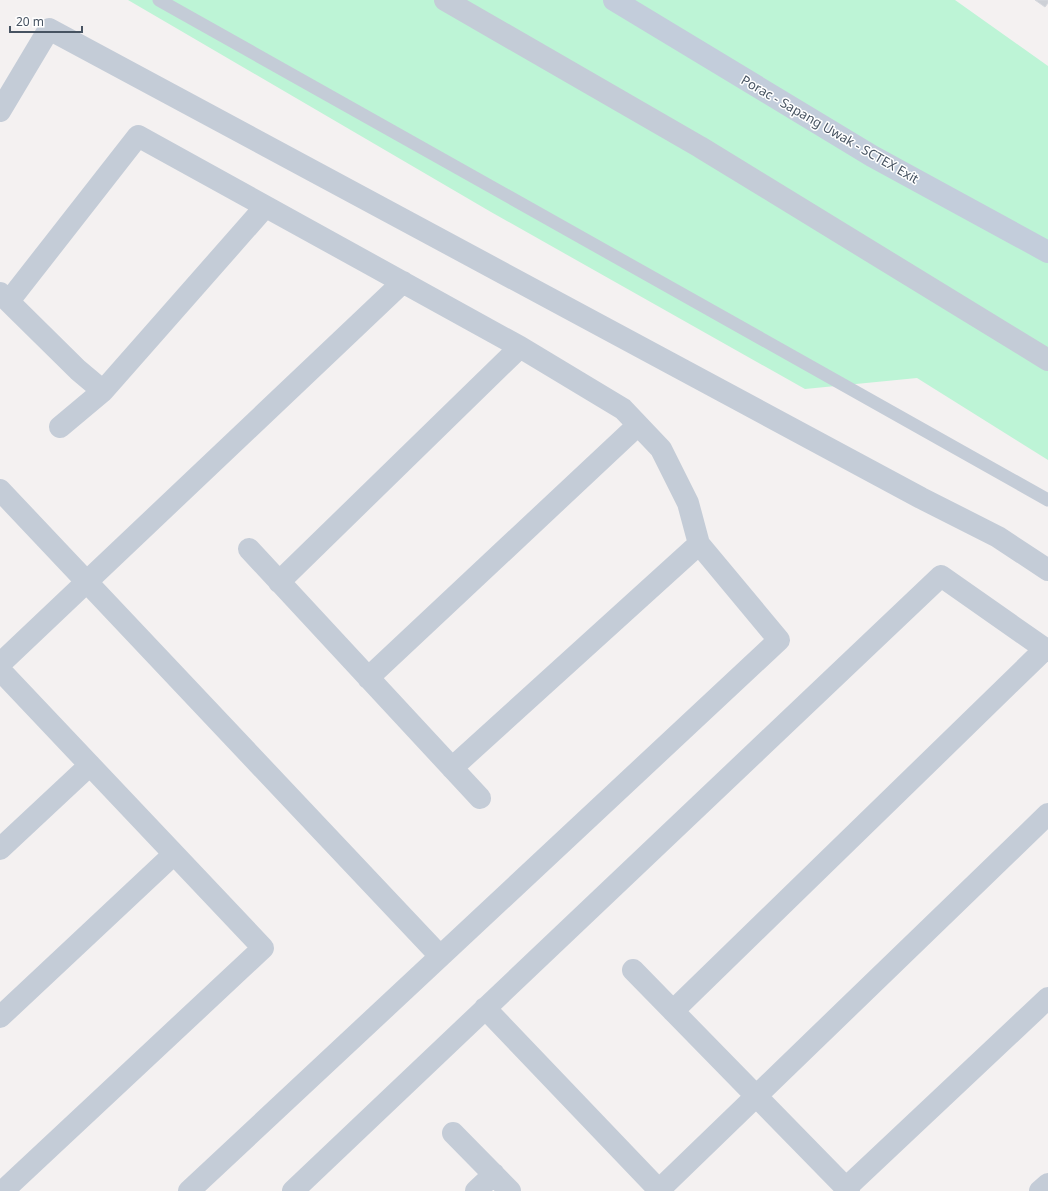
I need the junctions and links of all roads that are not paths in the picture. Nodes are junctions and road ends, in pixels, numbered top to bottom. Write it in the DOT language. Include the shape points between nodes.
graph roads {
  1 [pos="159,0"];
  2 [pos="445,0"];
  3 [pos="614,0"];
  4 [pos="0,111"];
  5 [pos="265,207"];
  6 [pos="1048,252"];
  7 [pos="403,282"];
  8 [pos="4,297"];
  9 [pos="520,347"];
  10 [pos="1048,360"];
  11 [pos="103,391"];
  12 [pos="638,425"];
  13 [pos="60,427"];
  14 [pos="0,490"];
  15 [pos="1048,500"];
  16 [pos="699,544"];
  17 [pos="249,549"];
  18 [pos="1048,570"];
  19 [pos="87,582"];
  20 [pos="279,582"];
  21 [pos="1046,650"];
  22 [pos="0,664"];
  23 [pos="0,670"];
  24 [pos="368,678"];
  25 [pos="90,766"];
  26 [pos="452,768"];
  27 [pos="480,798"];
  28 [pos="1048,814"];
  29 [pos="0,850"];
  30 [pos="174,854"];
  31 [pos="440,956"];
  32 [pos="633,970"];
  33 [pos="1048,998"];
  34 [pos="486,1008"];
  35 [pos="673,1011"];
  36 [pos="0,1017"];
  37 [pos="757,1096"];
  38 [pos="453,1133"];
  39 [pos="494,1174"];
  40 [pos="1048,1184"];
  41 [pos="847,1189"];
  42 [pos="2,1191"];
  43 [pos="189,1191"];
  44 [pos="293,1191"];
  45 [pos="476,1191"];
  46 [pos="510,1191"];
  47 [pos="659,1191"];
  48 [pos="1040,1191"];
  1 -- 15 [label="lane"];
  2 -- 10 [label="street" via="700,146"];
  3 -- 6 [label="main road, Porac - Sapang Uwak - SCTEX Exit" via="872,156"];
  4 -- 18 [label="street" via="49,29 998,537"];
  5 -- 7 [label="street"];
  5 -- 8 [label="street" via="138,136"];
  5 -- 11 [label="street"];
  7 -- 9 [label="street"];
  7 -- 19 [label="street"];
  8 -- 11 [label="street"];
  9 -- 12 [label="street" via="623,409"];
  9 -- 20 [label="street"];
  11 -- 13 [label="street"];
  12 -- 16 [label="street" via="661,449 688,503"];
  12 -- 24 [label="street"];
  14 -- 19 [label="street"];
  16 -- 26 [label="street"];
  16 -- 31 [label="street" via="779,640"];
  17 -- 20 [label="street"];
  19 -- 22 [label="street"];
  19 -- 31 [label="street"];
  20 -- 24 [label="street"];
  21 -- 34 [label="street" via="942,576"];
  21 -- 35 [label="street"];
  23 -- 25 [label="street"];
  24 -- 26 [label="street"];
  25 -- 29 [label="street"];
  25 -- 30 [label="street"];
  26 -- 27 [label="street"];
  28 -- 37 [label="street"];
  30 -- 36 [label="street"];
  30 -- 42 [label="street" via="263,948"];
  31 -- 43 [label="street"];
  32 -- 35 [label="street"];
  33 -- 41 [label="street"];
  34 -- 44 [label="street"];
  34 -- 47 [label="street"];
  35 -- 37 [label="street"];
  37 -- 41 [label="street"];
  37 -- 47 [label="street"];
  38 -- 39 [label="street"];
  39 -- 45 [label="street"];
  39 -- 46 [label="street"];
  40 -- 48 [label="street"];
}
